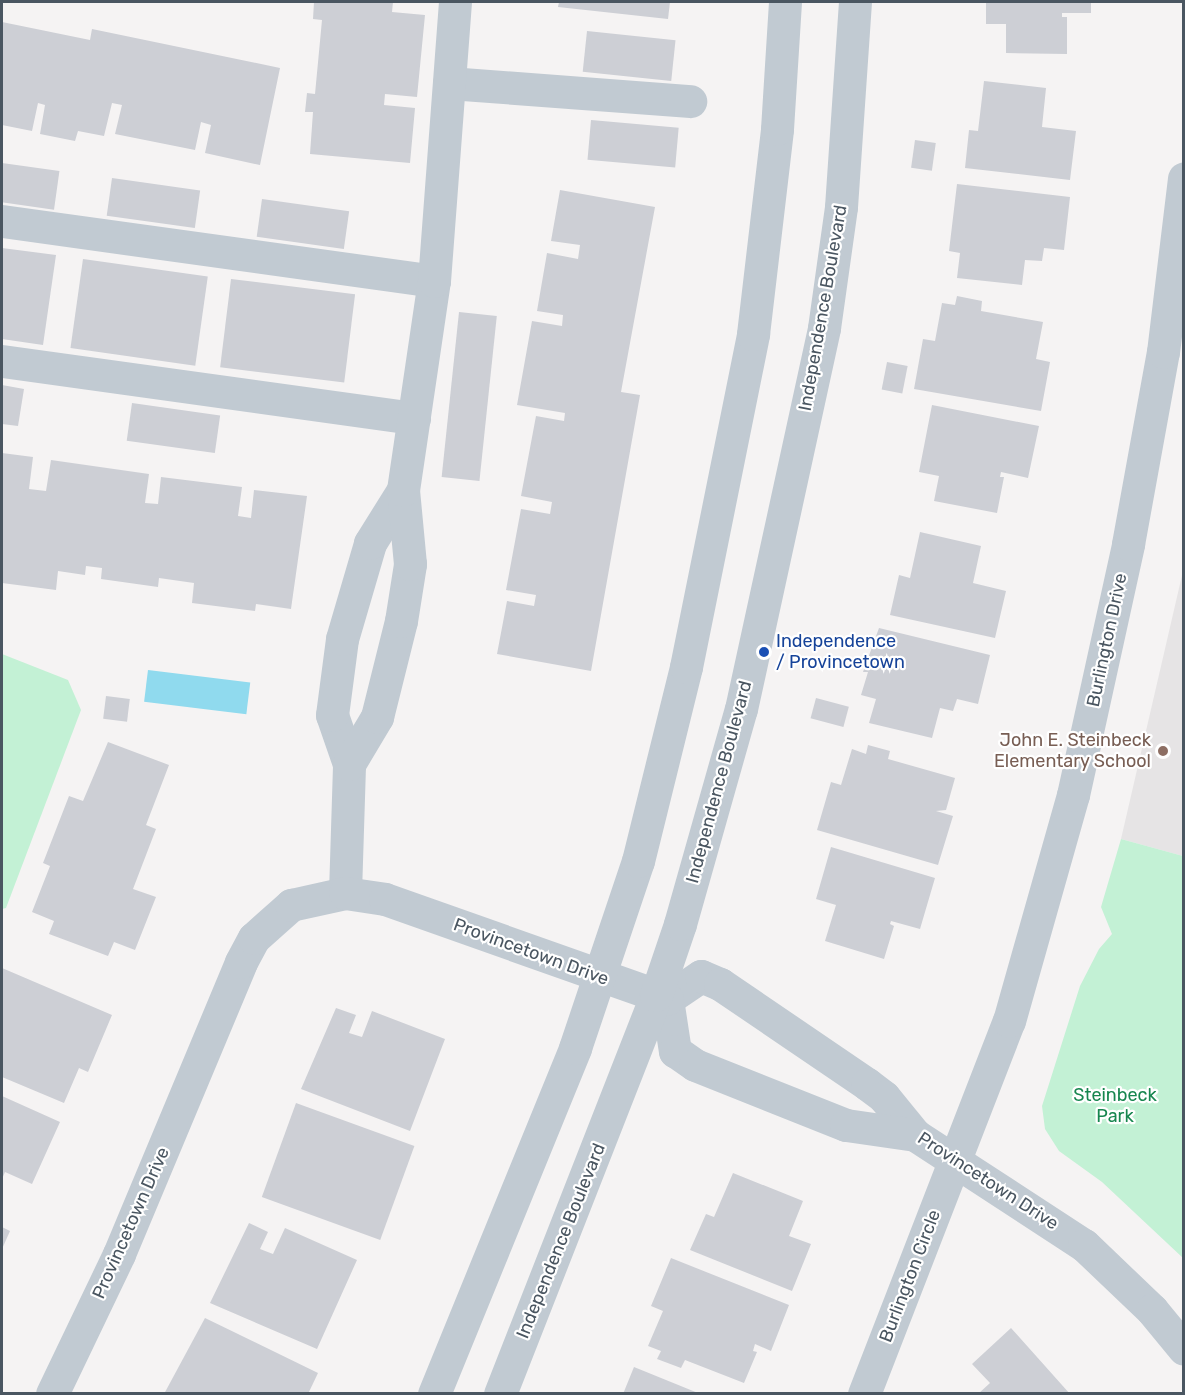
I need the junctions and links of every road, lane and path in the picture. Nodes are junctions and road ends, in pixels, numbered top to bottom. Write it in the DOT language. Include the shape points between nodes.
graph roads {
  1 [pos="455,2"];
  2 [pos="785,2"];
  3 [pos="855,2"];
  4 [pos="449,83"];
  5 [pos="690,101"];
  6 [pos="1184,178"];
  7 [pos="2,221"];
  8 [pos="434,281"];
  9 [pos="2,361"];
  10 [pos="414,418"];
  11 [pos="403,490"];
  12 [pos="350,764"];
  13 [pos="345,893"];
  14 [pos="601,978"];
  15 [pos="661,997"];
  16 [pos="915,1135"];
  17 [pos="955,1158"];
  18 [pos="1184,1349"];
  19 [pos="52,1394"];
  20 [pos="434,1394"];
  21 [pos="500,1394"];
  22 [pos="864,1394"];
  1 -- 4 [label="street"];
  2 -- 14 [label="street" via="777,129 753,334 686,667 638,861"];
  3 -- 15 [label="street, Independence Boulevard" via="841,207 824,328 741,709"];
  4 -- 5 [label="street"];
  4 -- 8 [label="street"];
  6 -- 17 [label="street, Burlington Drive" via="1161,363 1128,544 1074,795 1009,1021"];
  7 -- 8 [label="street"];
  8 -- 10 [label="street"];
  9 -- 10 [label="street"];
  10 -- 11 [label="street"];
  11 -- 12 [label="street" via="410,564 401,621 377,717"];
  11 -- 12 [label="street" via="370,543 342,639 332,715"];
  12 -- 13 [label="street"];
  13 -- 14 [label="street, Provincetown Drive" via="385,899"];
  13 -- 19 [label="street, Provincetown Drive" via="291,905 254,938 119,1254"];
  14 -- 15 [label="street, Provincetown Drive"];
  14 -- 20 [label="street"];
  15 -- 16 [label="street" via="675,1051 695,1065 846,1125"];
  15 -- 16 [label="street, Provincetown Drive" via="701,976 720,984 884,1097"];
  15 -- 21 [label="street, Independence Boulevard"];
  16 -- 17 [label="street, Provincetown Drive"];
  17 -- 18 [label="street, Provincetown Drive" via="1084,1245 1152,1310"];
  17 -- 22 [label="street, Burlington Circle"];
}
